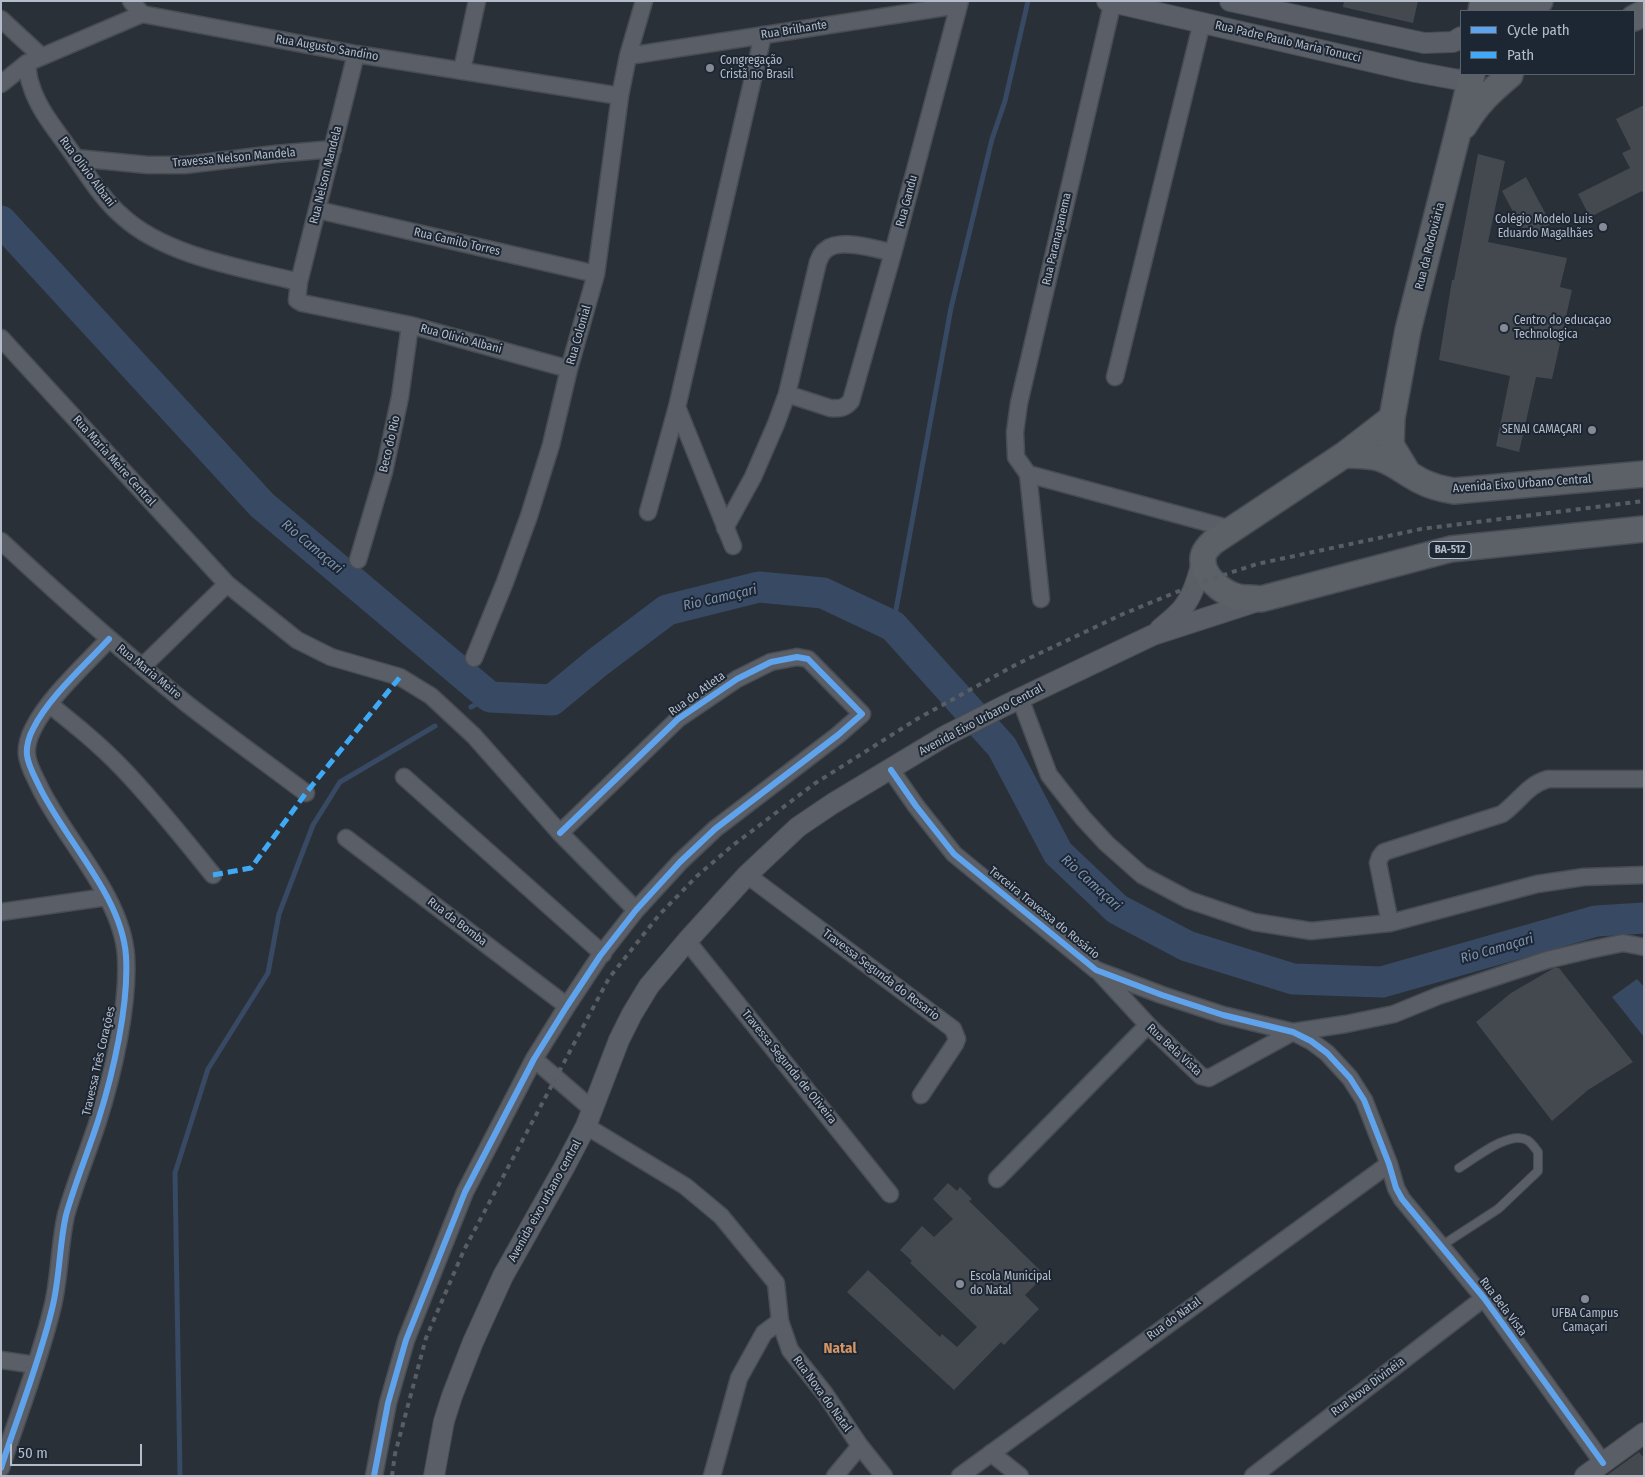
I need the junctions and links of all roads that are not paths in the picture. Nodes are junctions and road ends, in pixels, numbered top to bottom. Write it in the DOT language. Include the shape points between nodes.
graph roads {
  1 [pos="131,1"];
  2 [pos="477,1"];
  3 [pos="644,1"];
  4 [pos="1230,1"];
  5 [pos="1110,2"];
  6 [pos="960,3"];
  7 [pos="1529,5"];
  8 [pos="1506,10"];
  9 [pos="142,14"];
  10 [pos="1,18"];
  11 [pos="1202,22"];
  12 [pos="763,35"];
  13 [pos="1460,38"];
  14 [pos="356,54"];
  15 [pos="628,56"];
  16 [pos="34,60"];
  17 [pos="462,70"];
  18 [pos="1502,75"];
  19 [pos="1511,75"];
  20 [pos="1471,78"];
  21 [pos="1,84"];
  22 [pos="620,96"];
  23 [pos="1457,136"];
  24 [pos="333,149"];
  25 [pos="76,158"];
  26 [pos="318,210"];
  27 [pos="894,253"];
  28 [pos="596,274"];
  29 [pos="298,289"];
  30 [pos="410,325"];
  31 [pos="1,338"];
  32 [pos="569,369"];
  33 [pos="1115,376"];
  34 [pos="787,394"];
  35 [pos="677,407"];
  36 [pos="1392,418"];
  37 [pos="1344,455"];
  38 [pos="1408,472"];
  39 [pos="1028,474"];
  40 [pos="1644,474"];
  41 [pos="648,512"];
  42 [pos="1198,520"];
  43 [pos="725,528"];
  44 [pos="1644,529"];
  45 [pos="1,541"];
  46 [pos="1216,543"];
  47 [pos="733,546"];
  48 [pos="358,560"];
  49 [pos="227,584"];
  50 [pos="1040,598"];
  51 [pos="1261,600"];
  52 [pos="1153,635"];
  53 [pos="108,639"];
  54 [pos="474,658"];
  55 [pos="142,667"];
  56 [pos="1012,702"];
  57 [pos="49,704"];
  58 [pos="891,770"];
  59 [pos="404,777"];
  60 [pos="1644,779"];
  61 [pos="306,793"];
  62 [pos="560,833"];
  63 [pos="346,838"];
  64 [pos="747,874"];
  65 [pos="1644,874"];
  66 [pos="213,875"];
  67 [pos="107,897"];
  68 [pos="636,910"];
  69 [pos="1,912"];
  70 [pos="1390,923"];
  71 [pos="687,941"];
  72 [pos="1644,947"];
  73 [pos="603,954"];
  74 [pos="1096,970"];
  75 [pos="567,1006"];
  76 [pos="1148,1025"];
  77 [pos="1293,1032"];
  78 [pos="534,1059"];
  79 [pos="921,1095"];
  80 [pos="589,1117"];
  81 [pos="1389,1164"];
  82 [pos="1458,1168"];
  83 [pos="996,1179"];
  84 [pos="890,1194"];
  85 [pos="1441,1246"];
  86 [pos="1484,1298"];
  87 [pos="780,1321"];
  88 [pos="1,1360"];
  89 [pos="36,1365"];
  90 [pos="1644,1433"];
  91 [pos="860,1446"];
  92 [pos="991,1453"];
  93 [pos="2,1463"];
  94 [pos="1603,1464"];
  95 [pos="374,1476"];
  96 [pos="434,1476"];
  97 [pos="712,1476"];
  98 [pos="835,1476"];
  99 [pos="884,1476"];
  100 [pos="960,1476"];
  101 [pos="1020,1476"];
  102 [pos="1253,1476"];
  103 [pos="1585,1476"];
  1 -- 9 [label="street"];
  2 -- 17 [label="street"];
  3 -- 15 [label="street, Rua Colonial"];
  4 -- 13 [label="street" via="1424,43 1453,42"];
  5 -- 11 [label="street, Rua Padre Paulo Maria Tonucci"];
  5 -- 39 [label="street, Rua Paranapanema" via="1019,403 1016,457"];
  6 -- 12 [label="street, Rua Brilhante"];
  6 -- 27 [label="street, Rua Gandu"];
  7 -- 8 [label="main road"];
  9 -- 14 [label="street, Rua Augusto Sandino"];
  9 -- 16 [label="street"];
  10 -- 16 [label="street"];
  11 -- 20 [label="street, Rua Padre Paulo Maria Tonucci" via="1416,72"];
  11 -- 33 [label="street"];
  12 -- 15 [label="street, Rua Brilhante"];
  12 -- 35 [label="street"];
  14 -- 17 [label="street, Rua Augusto Sandino"];
  14 -- 24 [label="street, Rua Nelson Mandela"];
  15 -- 22 [label="street, Rua Colonial"];
  16 -- 21 [label="street"];
  16 -- 25 [label="street, Rua Olivio Albani" via="31,86 38,103"];
  17 -- 22 [label="street, Rua Augusto Sandino"];
  18 -- 20 [label="main road"];
  19 -- 23 [label="main road" via="1475,108"];
  20 -- 23 [label="main road, Rua da Rodoviária"];
  22 -- 28 [label="street, Rua Colonial"];
  23 -- 36 [label="main road, Rua da Rodoviária" via="1408,330"];
  24 -- 25 [label="street, Travessa Nelson Mandela" via="185,165"];
  24 -- 26 [label="street, Rua Nelson Mandela"];
  25 -- 29 [label="street, Rua Olivio Albani" via="122,217 145,233 202,259"];
  26 -- 28 [label="street, Rua Camilo Torres"];
  26 -- 29 [label="street, Rua Nelson Mandela"];
  27 -- 34 [label="street" via="837,244 822,254"];
  27 -- 34 [label="street, Rua Gandu" via="851,400 838,409"];
  28 -- 32 [label="street, Rua Colonial"];
  29 -- 30 [label="street, Rua Olivio Albani" via="298,300 302,303"];
  30 -- 32 [label="street, Rua Olivio Albani"];
  30 -- 48 [label="street, Beco do Rio" via="400,397 384,472"];
  31 -- 49 [label="street, Rua Maria Meire Central"];
  32 -- 54 [label="street, Rua Colonial" via="551,445 529,516"];
  34 -- 43 [label="street" via="753,477"];
  35 -- 41 [label="street"];
  35 -- 43 [label="street"];
  36 -- 37 [label="main road"];
  36 -- 38 [label="main road, Rua da Rodoviária" via="1391,445"];
  37 -- 38 [label="main road, Avenida Eixo Urbano Central" via="1365,455"];
  37 -- 46 [label="main road"];
  38 -- 40 [label="main road, Avenida Eixo Urbano Central" via="1434,487 1454,491"];
  39 -- 42 [label="street"];
  39 -- 50 [label="street"];
  42 -- 46 [label="street"];
  42 -- 46 [label="street"];
  43 -- 47 [label="street"];
  44 -- 51 [label="main road, Avenida Eixo Urbano Central / BA-512" via="1452,549"];
  45 -- 53 [label="street, Rua Maria Meire"];
  46 -- 51 [label="main road, Avenida Eixo Urbano Central / BA-512" via="1205,570 1210,580 1237,596"];
  46 -- 52 [label="street, Avenida Eixo Urbano Central" via="1190,597 1181,610"];
  49 -- 55 [label="street"];
  49 -- 62 [label="street, Rua Maria Meire Central" via="298,640 331,657 400,677 431,696 474,736"];
  51 -- 52 [label="street, Avenida Eixo Urbano Central"];
  52 -- 56 [label="street, Avenida Eixo Urbano Central"];
  53 -- 55 [label="street, Rua Maria Meire"];
  53 -- 57 [label="street, Travessa Três Corações"];
  55 -- 61 [label="street, Rua Maria Meire"];
  56 -- 58 [label="street, Avenida Eixo Urbano Central" via="945,736"];
  56 -- 70 [label="street" via="1049,776 1106,843 1142,875 1188,900 1254,922 1311,931"];
  57 -- 66 [label="street" via="121,766"];
  57 -- 67 [label="street, Travessa Três Corações" via="32,730 27,756 47,802"];
  58 -- 64 [label="street, Avenida Eixo Urbano Central" via="798,827"];
  58 -- 74 [label="street, Terceira Travessa do Rosário" via="954,854"];
  59 -- 73 [label="street"];
  60 -- 70 [label="street" via="1540,781 1502,814 1384,852 1378,862"];
  62 -- 68 [label="street"];
  62 -- 68 [label="street, Rua do Atleta" via="678,719 737,679 771,662 796,657 808,659 862,714 716,829"];
  63 -- 75 [label="street, Rua da Bomba"];
  64 -- 71 [label="street, Avenida Eixo Urbano Central"];
  64 -- 79 [label="street, Travessa Segunda do Rosario" via="953,1029 957,1039 955,1044"];
  65 -- 70 [label="street" via="1584,876 1536,884"];
  67 -- 69 [label="street"];
  67 -- 89 [label="street, Travessa Três Corações" via="126,955 125,999 98,1119 66,1217 53,1308"];
  68 -- 73 [label="street"];
  71 -- 80 [label="street, Avenida eixo urbano central" via="649,986 632,1014"];
  71 -- 84 [label="street, Travessa Segunda de Oliveira"];
  72 -- 77 [label="street" via="1623,943 1588,950 1547,960 1394,1014"];
  73 -- 75 [label="street"];
  74 -- 76 [label="street, Rua Bela Vista"];
  74 -- 77 [label="street, Terceira Travessa do Rosário" via="1223,1015"];
  75 -- 78 [label="street"];
  76 -- 77 [label="street, Rua Bela Vista" via="1205,1078"];
  76 -- 83 [label="street"];
  77 -- 81 [label="street, Terceira Travessa do Rosário" via="1327,1052 1350,1078 1364,1100"];
  78 -- 80 [label="street, Rua Nova do Natal"];
  78 -- 95 [label="street" via="465,1192 406,1340 388,1403"];
  80 -- 87 [label="street, Rua Nova do Natal" via="721,1216 776,1284"];
  80 -- 96 [label="street, Avenida eixo urbano central" via="503,1276 473,1342 444,1421"];
  81 -- 85 [label="street, Rua Bela Vista" via="1402,1199"];
  81 -- 92 [label="street, Rua do Natal"];
  82 -- 85 [label="lane" via="1502,1141 1517,1137 1528,1140 1538,1152 1538,1171 1498,1209"];
  85 -- 86 [label="street, Rua Bela Vista"];
  86 -- 94 [label="street, Rua Bela Vista"];
  86 -- 102 [label="street, Rua Nova Divinéia"];
  87 -- 91 [label="street, Rua Nova do Natal" via="790,1350"];
  87 -- 97 [label="street" via="764,1333 738,1378"];
  88 -- 89 [label="street"];
  89 -- 93 [label="street, Travessa Três Corações"];
  90 -- 94 [label="street"];
  91 -- 98 [label="street"];
  91 -- 99 [label="street, Rua Nova do Natal"];
  92 -- 100 [label="street, Rua do Natal"];
  92 -- 101 [label="street"];
  94 -- 103 [label="street"];
}
